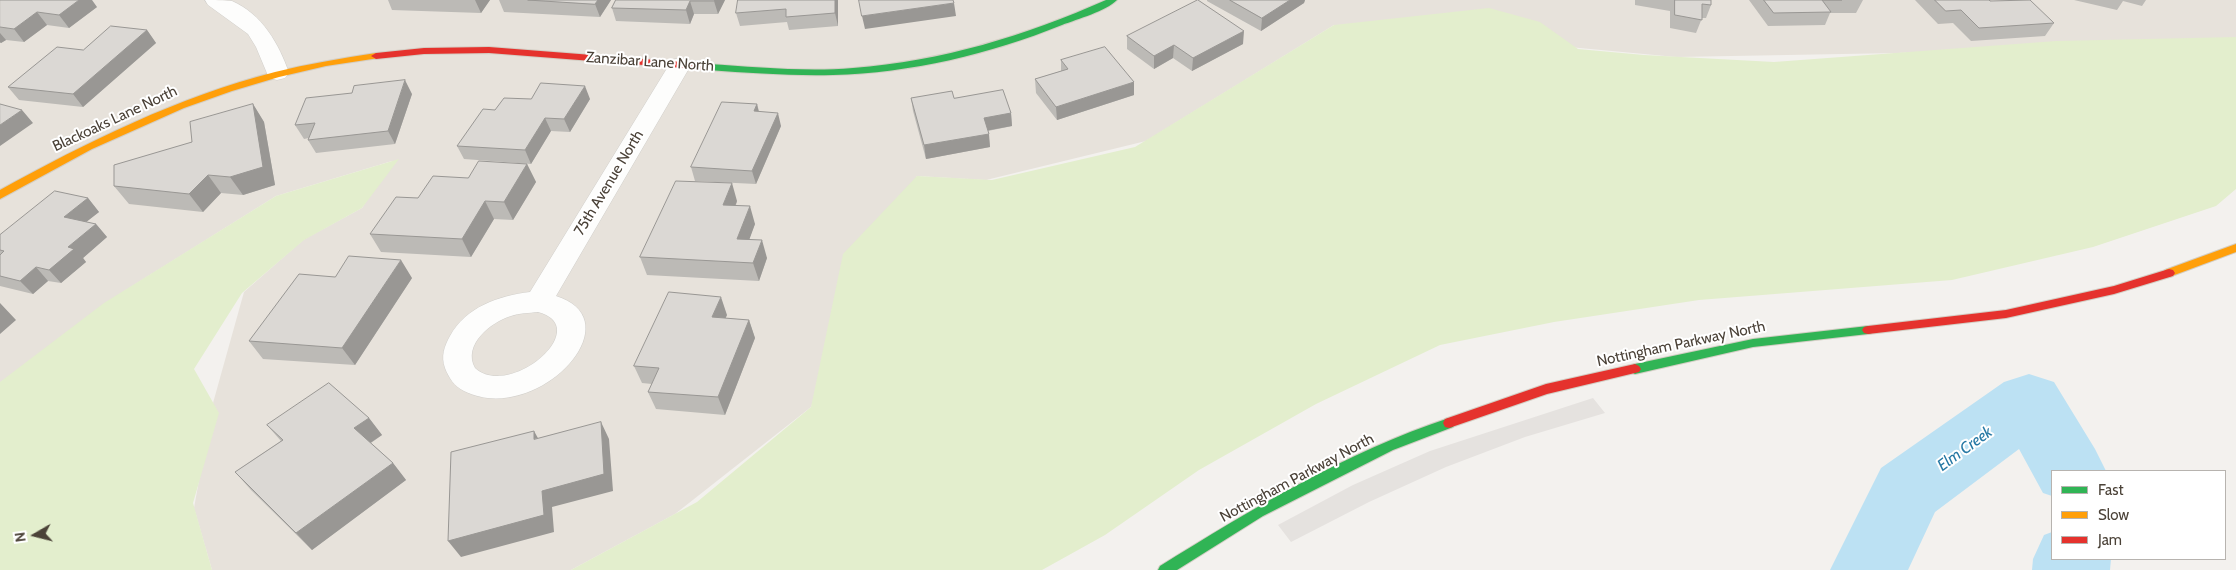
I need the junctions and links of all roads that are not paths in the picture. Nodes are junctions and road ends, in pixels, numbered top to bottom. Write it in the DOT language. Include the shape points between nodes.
graph roads {
  1 [pos="216,0"];
  2 [pos="1113,0"];
  3 [pos="680,65"];
  4 [pos="276,73"];
  5 [pos="0,195"];
  6 [pos="2236,248"];
  7 [pos="538,302"];
  8 [pos="1165,570"];
  1 -- 4 [label="street" via="263,36"];
  2 -- 3 [label="street, Zanzibar Lane North" via="1027,37 975,53 908,66 792,73"];
  3 -- 4 [label="street, Zanzibar Lane North" via="445,49 397,52"];
  3 -- 7 [label="street, 75th Avenue North"];
  4 -- 5 [label="street, Blackoaks Lane North" via="163,111 97,141"];
  6 -- 8 [label="street, Nottingham Parkway North" via="2189,267 2114,290 2006,314 1754,343 1546,389 1389,446 1258,512"];
}
